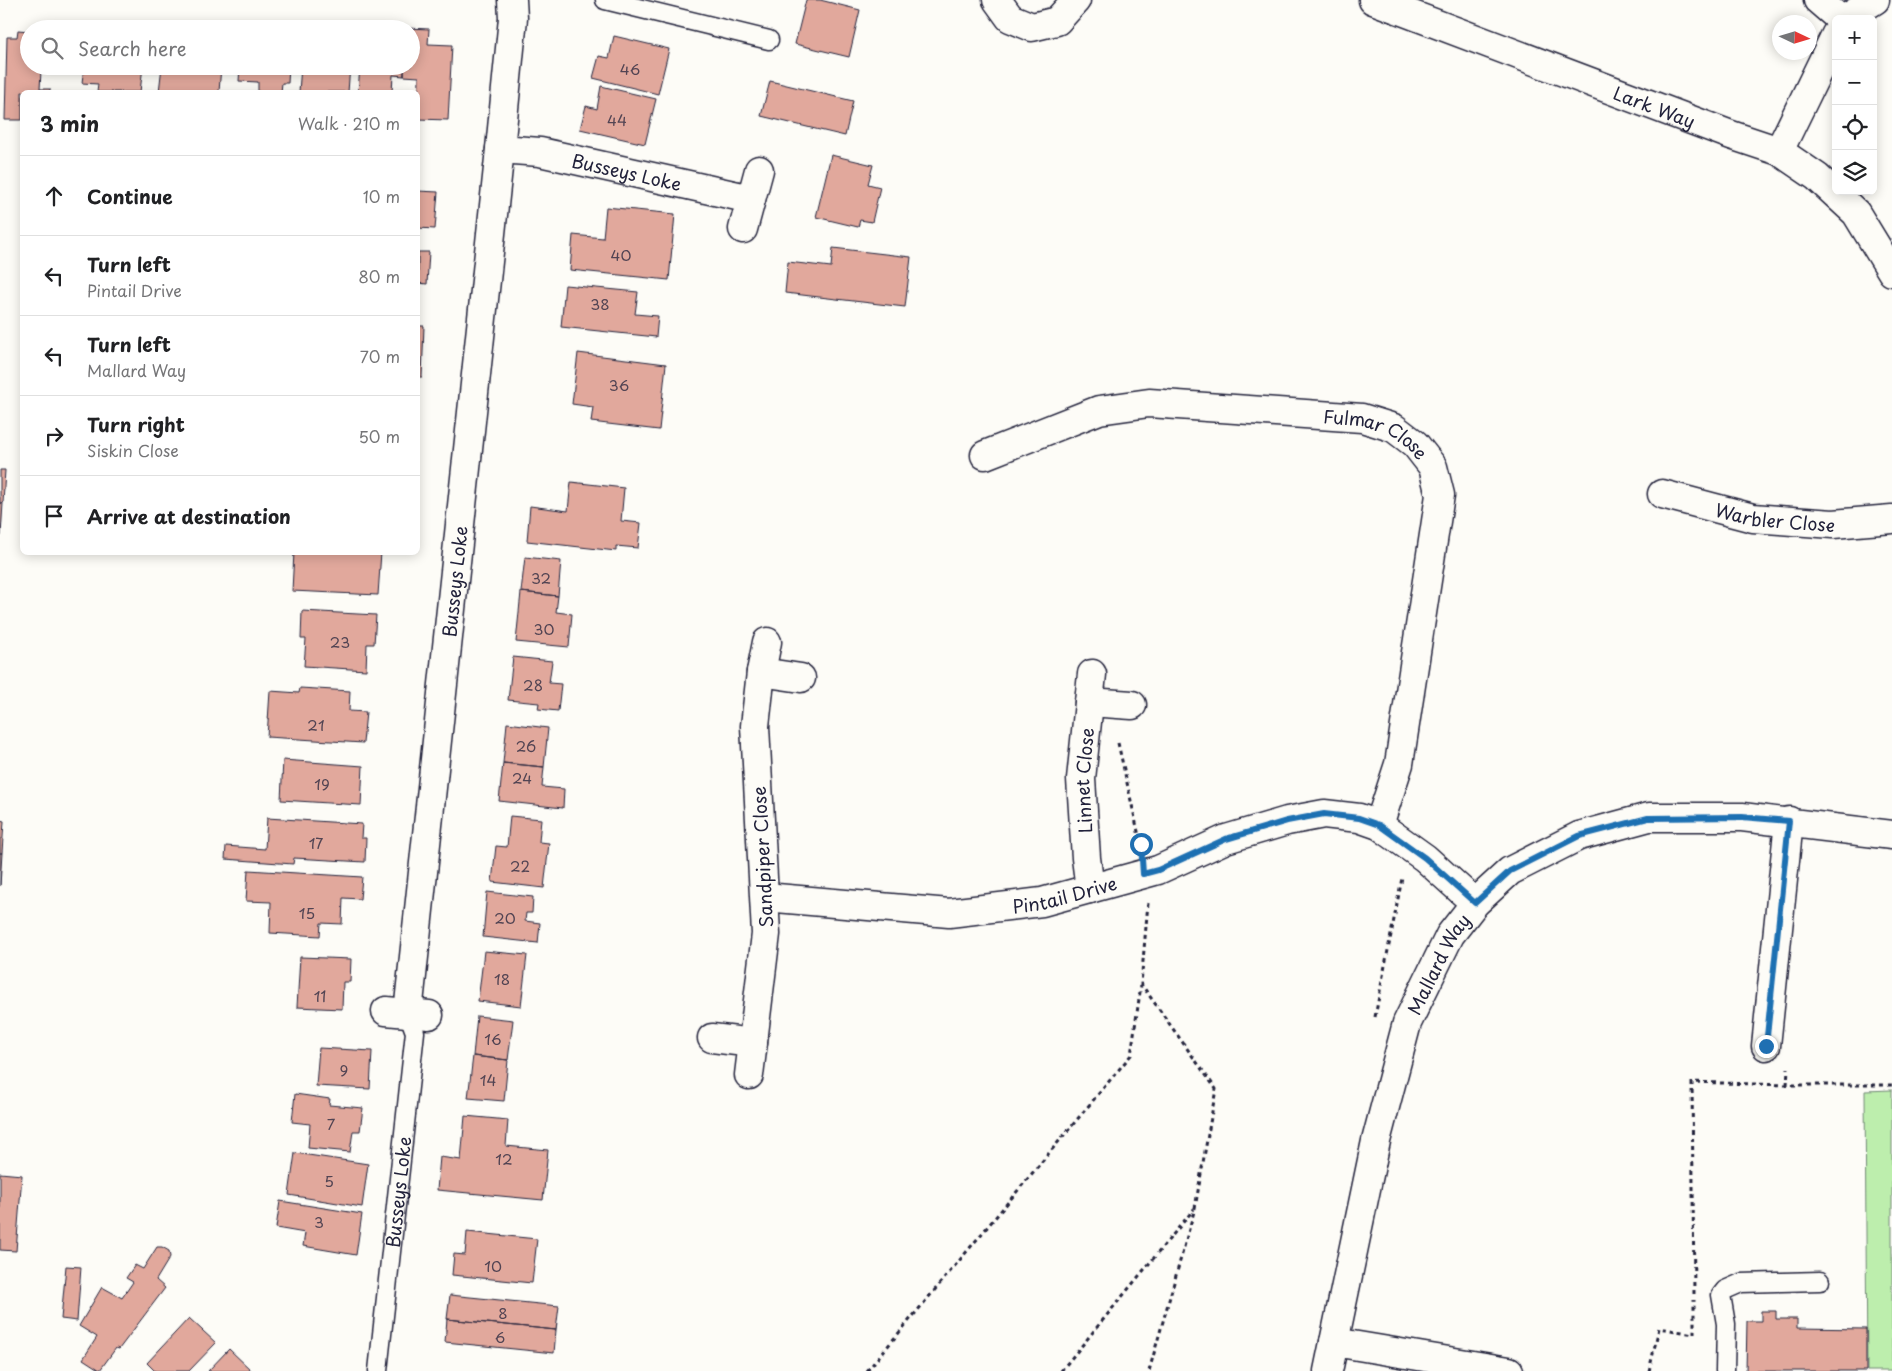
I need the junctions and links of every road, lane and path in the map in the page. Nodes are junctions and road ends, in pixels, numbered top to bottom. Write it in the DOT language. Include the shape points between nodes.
graph roads {
  1 [pos="512,0"];
  2 [pos="605,0"];
  3 [pos="998,0"];
  4 [pos="1076,0"];
  5 [pos="1373,0"];
  6 [pos="1818,0"];
  7 [pos="1875,0"];
  8 [pos="1835,15"];
  9 [pos="1851,15"];
  10 [pos="769,40"];
  11 [pos="1832,42"];
  12 [pos="500,149"];
  13 [pos="1779,151"];
  14 [pos="759,170"];
  15 [pos="751,199"];
  16 [pos="743,229"];
  17 [pos="1892,272"];
  18 [pos="984,455"];
  19 [pos="1662,494"];
  20 [pos="1892,519"];
  21 [pos="767,642"];
  22 [pos="761,672"];
  23 [pos="1092,674"];
  24 [pos="801,678"];
  25 [pos="1089,702"];
  26 [pos="1132,705"];
  27 [pos="1118,743"];
  28 [pos="1789,821"];
  29 [pos="1379,825"];
  30 [pos="1892,835"];
  31 [pos="1408,846"];
  32 [pos="1143,874"];
  33 [pos="1090,889"];
  34 [pos="765,897"];
  35 [pos="1475,903"];
  36 [pos="1141,984"];
  37 [pos="408,1013"];
  38 [pos="1374,1020"];
  39 [pos="712,1038"];
  40 [pos="753,1043"];
  41 [pos="1766,1046"];
  42 [pos="749,1075"];
  43 [pos="1892,1085"];
  44 [pos="1195,1208"];
  45 [pos="1820,1281"];
  46 [pos="1334,1342"];
  47 [pos="378,1371"];
  48 [pos="867,1371"];
  49 [pos="1061,1371"];
  50 [pos="1149,1371"];
  51 [pos="1328,1371"];
  52 [pos="1509,1371"];
  53 [pos="1648,1371"];
  54 [pos="1725,1371"];
  1 -- 12 [label="street, Busseys Loke" via="514,18"];
  2 -- 10 [label="lane"];
  3 -- 4 [label="street" via="1010,18 1032,28 1058,21"];
  5 -- 13 [label="street, Lark Way"];
  6 -- 8 [label="street"];
  7 -- 9 [label="street"];
  11 -- 13 [label="street"];
  12 -- 15 [label="street, Busseys Loke" via="540,152"];
  12 -- 37 [label="street, Busseys Loke"];
  13 -- 17 [label="street, Lark Way" via="1817,177 1856,213"];
  14 -- 15 [label="street"];
  15 -- 16 [label="street"];
  18 -- 29 [label="street, Fulmar Close" via="1099,410 1149,403 1362,418 1394,428 1415,444 1433,467 1440,495 1399,764"];
  19 -- 20 [label="street, Warbler Close" via="1753,518 1833,524"];
  21 -- 22 [label="street, Sandpiper Close"];
  22 -- 24 [label="street"];
  22 -- 34 [label="street, Sandpiper Close" via="755,726"];
  23 -- 25 [label="street, Linnet Close"];
  25 -- 26 [label="street, Linnet Close"];
  25 -- 33 [label="street, Linnet Close" via="1081,779"];
  27 -- 32 [label="path" via="1141,844"];
  28 -- 30 [label="street, Mallard Way"];
  28 -- 35 [label="street, Mallard Way" via="1742,817 1648,818 1579,836 1510,871"];
  28 -- 41 [label="street"];
  29 -- 31 [label="street, Pintail Drive"];
  29 -- 32 [label="street, Pintail Drive" via="1359,818 1324,814 1287,821 1226,839"];
  31 -- 35 [label="street, Pintail Drive"];
  31 -- 38 [label="path"];
  32 -- 33 [label="street, Pintail Drive"];
  32 -- 36 [label="path" via="1148,903"];
  33 -- 34 [label="street, Pintail Drive" via="1042,902 949,913"];
  34 -- 40 [label="street, Sandpiper Close" via="766,934"];
  35 -- 46 [label="street, Mallard Way" via="1450,936 1407,1022 1376,1141"];
  36 -- 44 [label="path" via="1216,1089"];
  36 -- 48 [label="path" via="1131,1055"];
  37 -- 47 [label="lane, Busseys Loke" via="416,1032"];
  39 -- 40 [label="street"];
  40 -- 42 [label="street, Sandpiper Close"];
  43 -- 53 [label="path" via="1692,1082 1694,1334 1659,1328"];
  44 -- 49 [label="path"];
  44 -- 50 [label="path"];
  45 -- 54 [label="lane" via="1741,1283 1724,1290 1721,1295 1726,1324"];
  46 -- 51 [label="street, Mallard Way"];
  46 -- 52 [label="street"];
}
